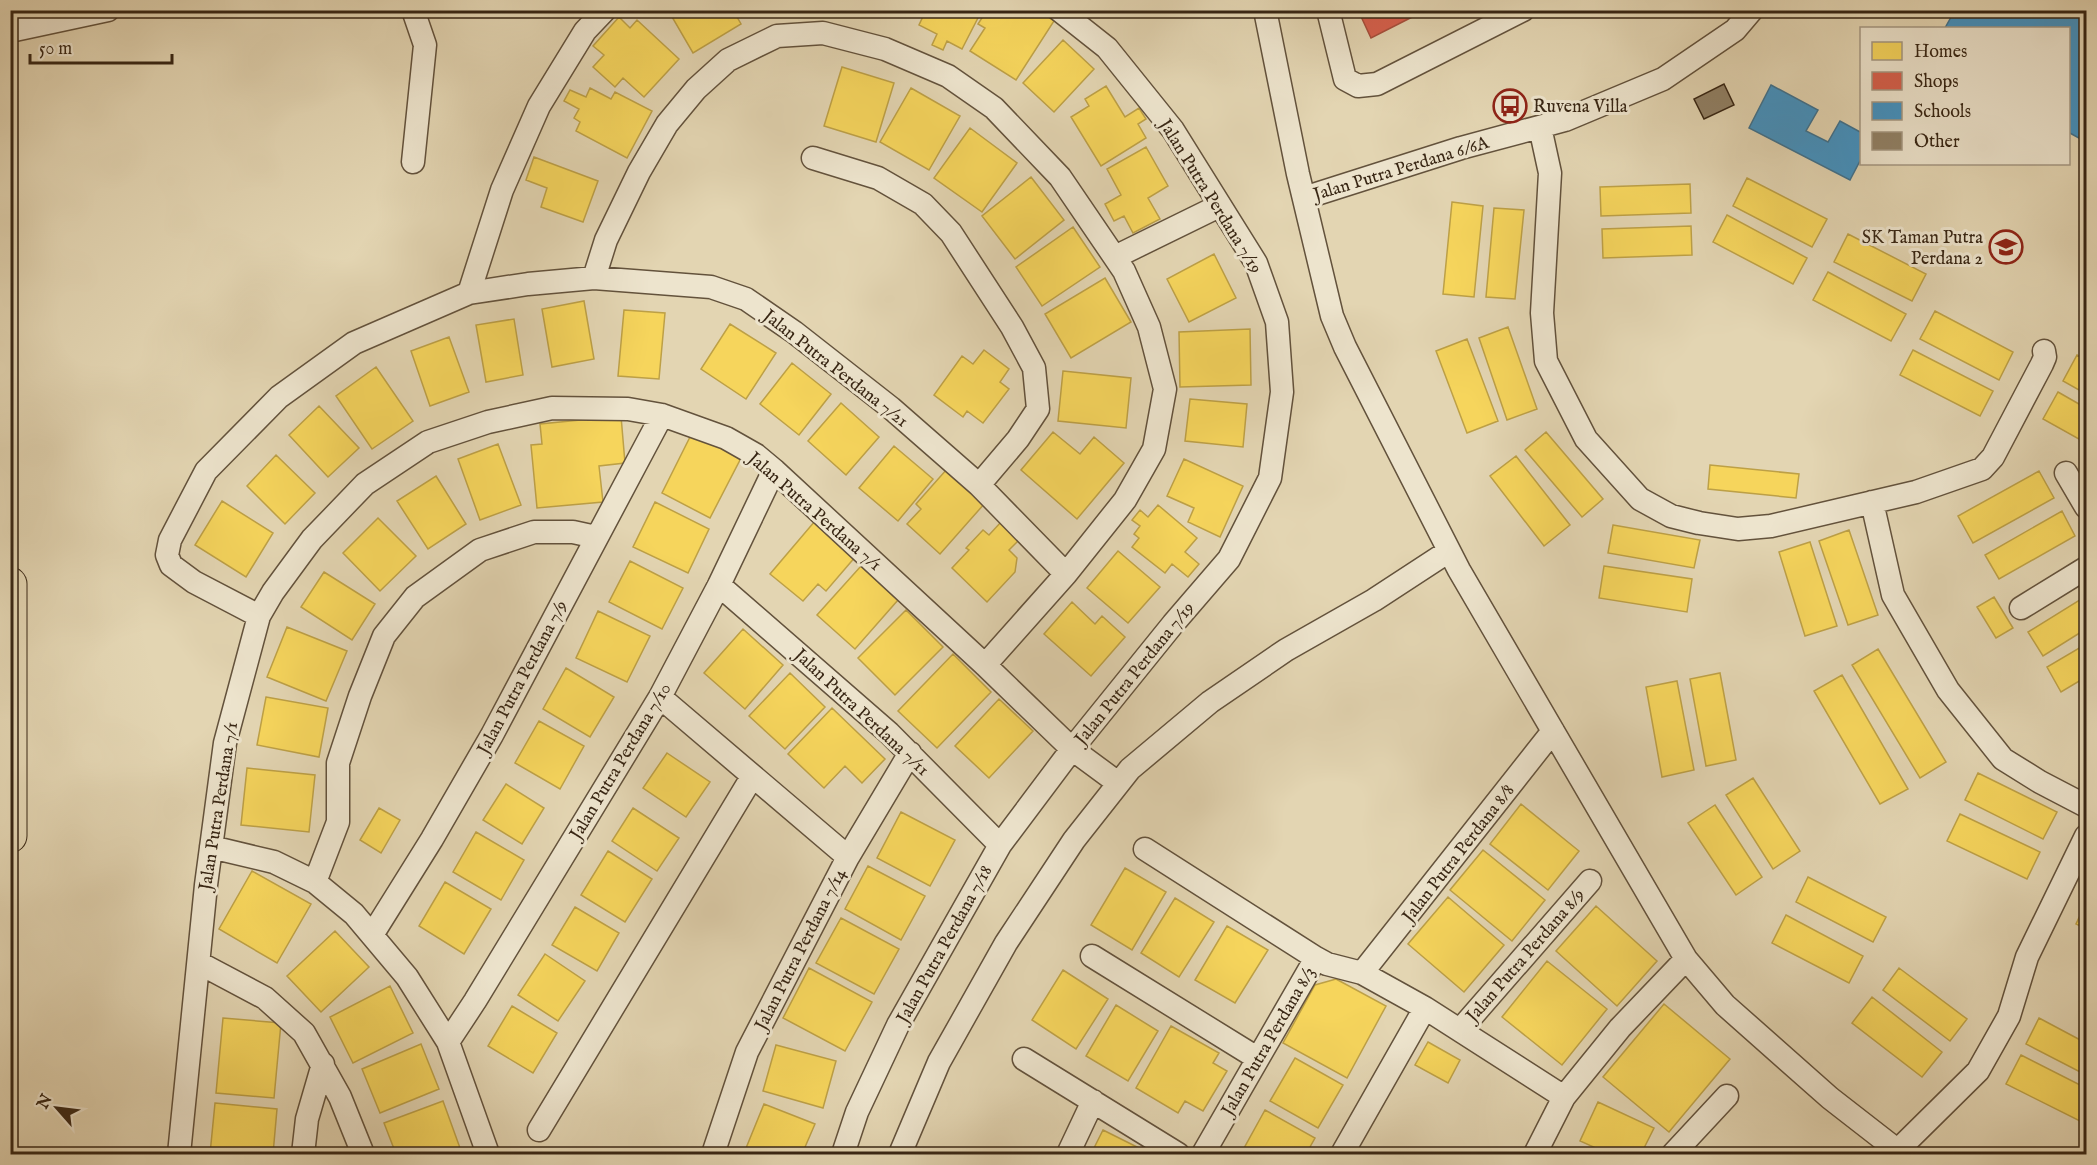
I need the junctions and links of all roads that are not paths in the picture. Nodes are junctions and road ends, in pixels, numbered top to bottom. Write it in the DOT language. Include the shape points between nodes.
graph roads {
  1 [pos="108,10"];
  2 [pos="413,10"];
  3 [pos="605,10"];
  4 [pos="1059,10"];
  5 [pos="1265,10"];
  6 [pos="1328,10"];
  7 [pos="1523,10"];
  8 [pos="1752,10"];
  9 [pos="10,31"];
  10 [pos="1540,127"];
  11 [pos="813,158"];
  12 [pos="413,162"];
  13 [pos="1304,198"];
  14 [pos="1219,206"];
  15 [pos="1114,257"];
  16 [pos="594,278"];
  17 [pos="469,293"];
  18 [pos="2043,351"];
  19 [pos="662,415"];
  20 [pos="774,470"];
  21 [pos="2066,473"];
  22 [pos="979,485"];
  23 [pos="1872,502"];
  24 [pos="2086,507"];
  25 [pos="596,537"];
  26 [pos="1449,551"];
  27 [pos="2086,568"];
  28 [pos="1066,574"];
  29 [pos="10,584"];
  30 [pos="719,585"];
  31 [pos="2021,608"];
  32 [pos="259,616"];
  33 [pos="985,665"];
  34 [pos="660,697"];
  35 [pos="1553,731"];
  36 [pos="1072,749"];
  37 [pos="910,753"];
  38 [pos="752,777"];
  39 [pos="1118,783"];
  40 [pos="2086,806"];
  41 [pos="10,836"];
  42 [pos="2086,836"];
  43 [pos="1000,846"];
  44 [pos="211,847"];
  45 [pos="1145,849"];
  46 [pos="848,857"];
  47 [pos="1590,881"];
  48 [pos="315,882"];
  49 [pos="372,935"];
  50 [pos="1092,956"];
  51 [pos="1316,958"];
  52 [pos="1686,959"];
  53 [pos="199,963"];
  54 [pos="1362,973"];
  55 [pos="1425,1008"];
  56 [pos="1460,1029"];
  57 [pos="448,1042"];
  58 [pos="1257,1058"];
  59 [pos="1024,1059"];
  60 [pos="323,1064"];
  61 [pos="1727,1096"];
  62 [pos="1564,1097"];
  63 [pos="1093,1101"];
  64 [pos="539,1130"];
  65 [pos="1899,1153"];
  66 [pos="179,1155"];
  67 [pos="303,1155"];
  68 [pos="363,1155"];
  69 [pos="488,1155"];
  70 [pos="713,1155"];
  71 [pos="843,1155"];
  72 [pos="900,1155"];
  73 [pos="1068,1155"];
  74 [pos="1178,1155"];
  75 [pos="1203,1155"];
  76 [pos="1342,1155"];
  77 [pos="1535,1155"];
  78 [pos="1673,1155"];
  1 -- 9 [label="street"];
  2 -- 12 [label="street" via="425,45"];
  3 -- 17 [label="street" via="585,31 539,106 502,190"];
  4 -- 14 [label="street, Jalan Putra Perdana 7/19" via="1107,48 1173,130"];
  5 -- 13 [label="street"];
  6 -- 7 [label="street" via="1345,79 1358,86 1377,84"];
  8 -- 10 [label="street, Jalan Putra Perdana 6/6A" via="1735,30 1663,78"];
  10 -- 13 [label="street, Jalan Putra Perdana 6/6A"];
  10 -- 23 [label="street" via="1550,173 1542,313 1546,361 1586,439 1640,499 1671,516 1699,523 1738,529 1772,526"];
  11 -- 22 [label="street" via="878,178 923,204 951,233 1034,368 1038,409"];
  13 -- 26 [label="street" via="1332,316 1344,346"];
  14 -- 15 [label="street"];
  14 -- 36 [label="street, Jalan Putra Perdana 7/19" via="1256,263 1277,322 1282,392 1270,478 1229,559"];
  15 -- 16 [label="street" via="1060,177 994,108 948,76 885,49 824,33 777,36 728,60 696,89 667,124 639,172 606,240"];
  15 -- 28 [label="street" via="1149,327 1166,389 1154,449 1125,500"];
  16 -- 17 [label="street, Jalan Putra Perdana 7/21"];
  16 -- 22 [label="street, Jalan Putra Perdana 7/21" via="711,287 746,299 891,408"];
  17 -- 32 [label="street, Jalan Putra Perdana 7/21" via="354,343 279,397 206,471 170,540 167,555 171,565 194,582"];
  18 -- 23 [label="street" via="2042,364 1993,457 1982,469 1916,492"];
  19 -- 20 [label="street, Jalan Putra Perdana 7/1" via="726,438"];
  19 -- 25 [label="street, Jalan Putra Perdana 7/9"];
  19 -- 32 [label="street, Jalan Putra Perdana 7/1" via="628,409 552,408 488,422 428,442 366,484 312,539"];
  20 -- 30 [label="street, Jalan Putra Perdana 7/10"];
  20 -- 33 [label="street, Jalan Putra Perdana 7/1"];
  21 -- 24 [label="street"];
  22 -- 28 [label="street, Jalan Putra Perdana 7/21"];
  23 -- 40 [label="street" via="1893,595 1948,690 2003,759"];
  25 -- 48 [label="street" via="573,532 534,532 480,550 415,597 384,636 360,696 338,763 338,822"];
  25 -- 49 [label="street, Jalan Putra Perdana 7/9" via="492,735"];
  26 -- 35 [label="street"];
  26 -- 39 [label="street" via="1286,650 1220,696"];
  27 -- 31 [label="street"];
  28 -- 33 [label="street"];
  29 -- 41 [label="highway"];
  30 -- 34 [label="street, Jalan Putra Perdana 7/10"];
  30 -- 37 [label="street, Jalan Putra Perdana 7/11"];
  32 -- 44 [label="street, Jalan Putra Perdana 7/1" via="225,743"];
  33 -- 36 [label="street, Jalan Putra Perdana 7/1"];
  34 -- 38 [label="street"];
  34 -- 57 [label="street, Jalan Putra Perdana 7/10"];
  35 -- 52 [label="street"];
  35 -- 54 [label="street, Jalan Putra Perdana 8/8"];
  36 -- 39 [label="street, Jalan Putra Perdana 7/1"];
  36 -- 43 [label="street, Jalan Putra Perdana 7/18"];
  37 -- 43 [label="street, Jalan Putra Perdana 7/11"];
  37 -- 46 [label="street, Jalan Putra Perdana 7/14"];
  38 -- 46 [label="street"];
  38 -- 64 [label="street"];
  39 -- 72 [label="street" via="1074,840 1006,944 939,1062"];
  42 -- 65 [label="street" via="2027,957 2009,1016 1978,1071"];
  43 -- 71 [label="street, Jalan Putra Perdana 7/18" via="898,1025 857,1112"];
  44 -- 48 [label="street" via="274,862"];
  44 -- 53 [label="street, Jalan Putra Perdana 7/1"];
  45 -- 51 [label="street"];
  46 -- 70 [label="street, Jalan Putra Perdana 7/14" via="747,1052"];
  47 -- 56 [label="street, Jalan Putra Perdana 8/9"];
  48 -- 49 [label="street" via="354,914"];
  49 -- 57 [label="street" via="407,977"];
  50 -- 58 [label="street"];
  51 -- 54 [label="street"];
  51 -- 58 [label="street, Jalan Putra Perdana 8/3"];
  52 -- 62 [label="street" via="1620,1028"];
  52 -- 65 [label="street" via="1725,1005"];
  53 -- 60 [label="street" via="265,998 304,1033"];
  53 -- 66 [label="street, Jalan Putra Perdana 7/1"];
  54 -- 55 [label="street"];
  55 -- 56 [label="street"];
  55 -- 76 [label="street"];
  56 -- 62 [label="street"];
  57 -- 69 [label="street"];
  58 -- 75 [label="street, Jalan Putra Perdana 8/3"];
  59 -- 63 [label="street"];
  60 -- 67 [label="street" via="307,1119"];
  60 -- 68 [label="street"];
  61 -- 78 [label="street"];
  62 -- 77 [label="street"];
  63 -- 73 [label="street"];
  63 -- 74 [label="street"];
}
